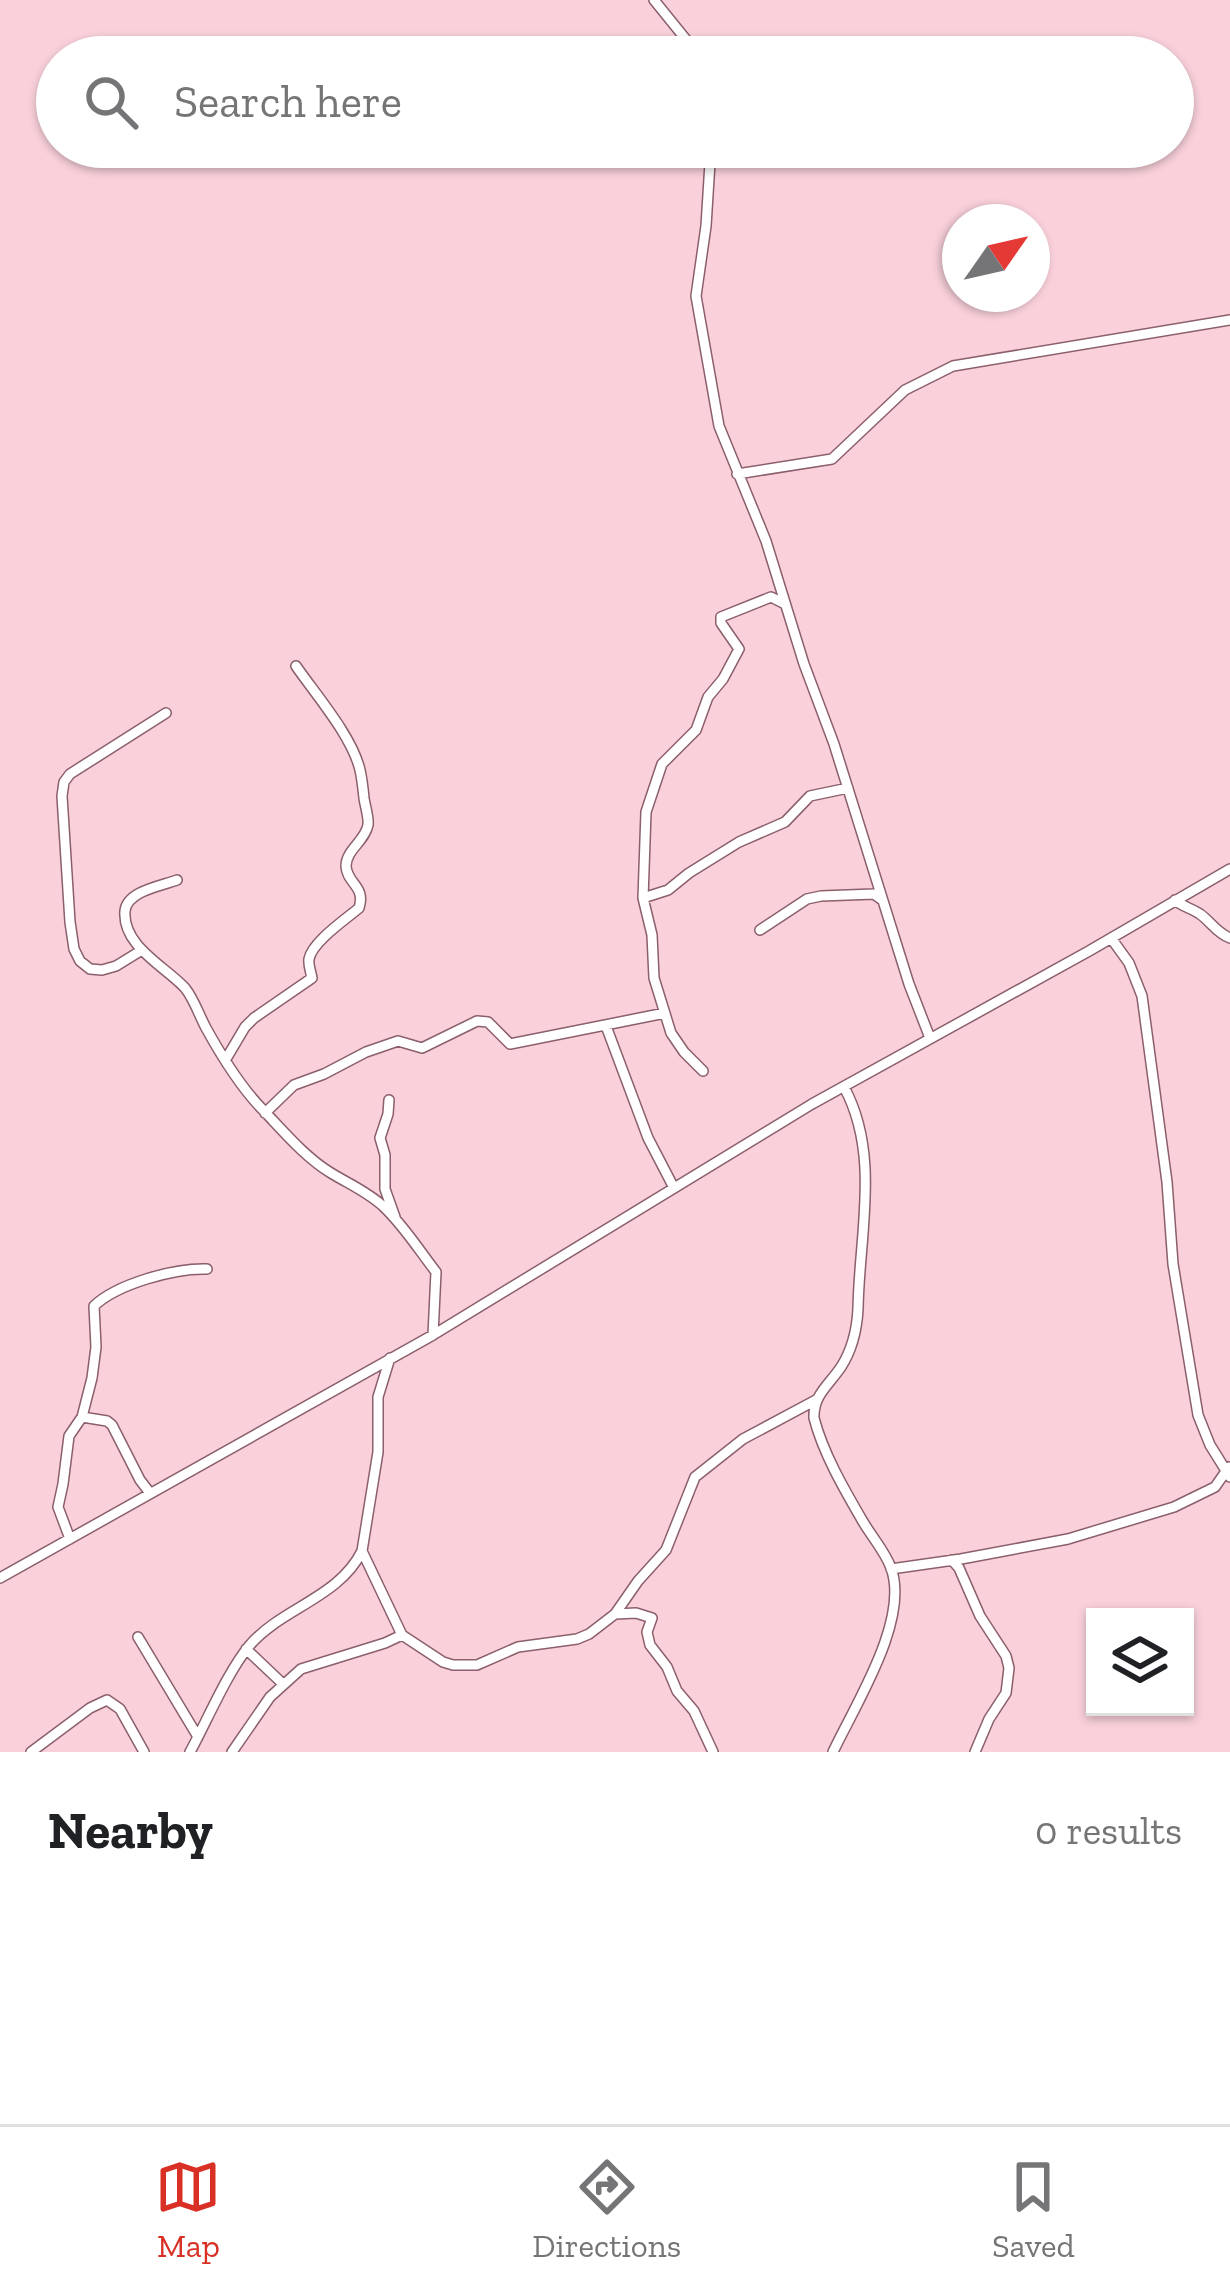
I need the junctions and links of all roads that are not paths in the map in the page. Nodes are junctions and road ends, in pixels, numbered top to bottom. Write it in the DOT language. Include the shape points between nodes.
graph roads {
  1 [pos="654,0"];
  2 [pos="683,36"];
  3 [pos="710,168"];
  4 [pos="1230,320"];
  5 [pos="737,475"];
  6 [pos="785,604"];
  7 [pos="296,666"];
  8 [pos="166,713"];
  9 [pos="848,788"];
  10 [pos="1230,869"];
  11 [pos="177,880"];
  12 [pos="644,898"];
  13 [pos="1174,900"];
  14 [pos="884,902"];
  15 [pos="760,930"];
  16 [pos="1112,938"];
  17 [pos="1230,938"];
  18 [pos="142,950"];
  19 [pos="664,1012"];
  20 [pos="606,1026"];
  21 [pos="930,1038"];
  22 [pos="226,1059"];
  23 [pos="703,1070"];
  24 [pos="844,1087"];
  25 [pos="389,1100"];
  26 [pos="265,1113"];
  27 [pos="674,1188"];
  28 [pos="396,1220"];
  29 [pos="207,1269"];
  30 [pos="433,1335"];
  31 [pos="390,1358"];
  32 [pos="364,1374"];
  33 [pos="378,1397"];
  34 [pos="816,1400"];
  35 [pos="82,1418"];
  36 [pos="1229,1471"];
  37 [pos="1215,1487"];
  38 [pos="1230,1489"];
  39 [pos="150,1493"];
  40 [pos="70,1539"];
  41 [pos="362,1551"];
  42 [pos="957,1562"];
  43 [pos="891,1569"];
  44 [pos="0,1578"];
  45 [pos="615,1614"];
  46 [pos="402,1635"];
  47 [pos="138,1636"];
  48 [pos="246,1649"];
  49 [pos="283,1684"];
  50 [pos="198,1737"];
  51 [pos="31,1752"];
  52 [pos="144,1752"];
  53 [pos="190,1752"];
  54 [pos="232,1752"];
  55 [pos="713,1752"];
  56 [pos="833,1752"];
  57 [pos="975,1752"];
  1 -- 2 [label="street"];
  3 -- 5 [label="street" via="697,314 718,427"];
  4 -- 5 [label="street" via="953,366 905,390 832,459"];
  5 -- 6 [label="street"];
  6 -- 9 [label="street"];
  6 -- 12 [label="street" via="771,597 721,617 739,650 696,730 658,771 646,812"];
  7 -- 22 [label="street" via="359,765 368,823 346,872 362,902 310,955 312,978 254,1018"];
  8 -- 18 [label="street" via="70,774 62,796 80,961 102,970"];
  9 -- 12 [label="street" via="810,796 784,823"];
  9 -- 14 [label="street"];
  10 -- 13 [label="street"];
  11 -- 18 [label="street" via="125,907"];
  12 -- 19 [label="street"];
  13 -- 16 [label="street"];
  13 -- 17 [label="street"];
  14 -- 15 [label="street" via="876,894 807,899"];
  14 -- 21 [label="street"];
  16 -- 21 [label="street"];
  16 -- 36 [label="street" via="1142,996 1198,1415"];
  18 -- 22 [label="street" via="189,993"];
  19 -- 20 [label="street"];
  19 -- 23 [label="street"];
  20 -- 26 [label="street" via="510,1044 477,1021 422,1048 398,1041 294,1084"];
  20 -- 27 [label="street"];
  21 -- 24 [label="street"];
  22 -- 26 [label="street"];
  24 -- 27 [label="street"];
  24 -- 34 [label="street" via="866,1178 857,1326"];
  25 -- 28 [label="street" via="380,1138"];
  26 -- 28 [label="street" via="308,1156"];
  27 -- 30 [label="street"];
  28 -- 30 [label="street" via="436,1271"];
  29 -- 35 [label="street" via="157,1274 96,1302"];
  30 -- 31 [label="street"];
  31 -- 32 [label="street"];
  31 -- 33 [label="street"];
  32 -- 33 [label="street"];
  32 -- 39 [label="street"];
  33 -- 41 [label="street"];
  34 -- 43 [label="street" via="817,1430"];
  34 -- 45 [label="street" via="742,1439 695,1478 666,1550"];
  35 -- 39 [label="street" via="112,1425"];
  35 -- 40 [label="street" via="69,1436 58,1507"];
  36 -- 37 [label="street"];
  37 -- 38 [label="street"];
  37 -- 42 [label="street" via="1068,1539"];
  39 -- 40 [label="street"];
  40 -- 44 [label="street"];
  41 -- 46 [label="street"];
  41 -- 48 [label="street" via="343,1578"];
  42 -- 43 [label="street"];
  42 -- 57 [label="street" via="1010,1668"];
  43 -- 56 [label="street" via="891,1622"];
  45 -- 46 [label="street" via="577,1639 518,1647 465,1667 443,1663"];
  45 -- 55 [label="street" via="652,1618 650,1645"];
  46 -- 49 [label="street" via="301,1669"];
  47 -- 50 [label="street"];
  48 -- 49 [label="street"];
  48 -- 50 [label="street"];
  49 -- 54 [label="street"];
  50 -- 53 [label="street"];
  51 -- 52 [label="street" via="107,1700"];
}
